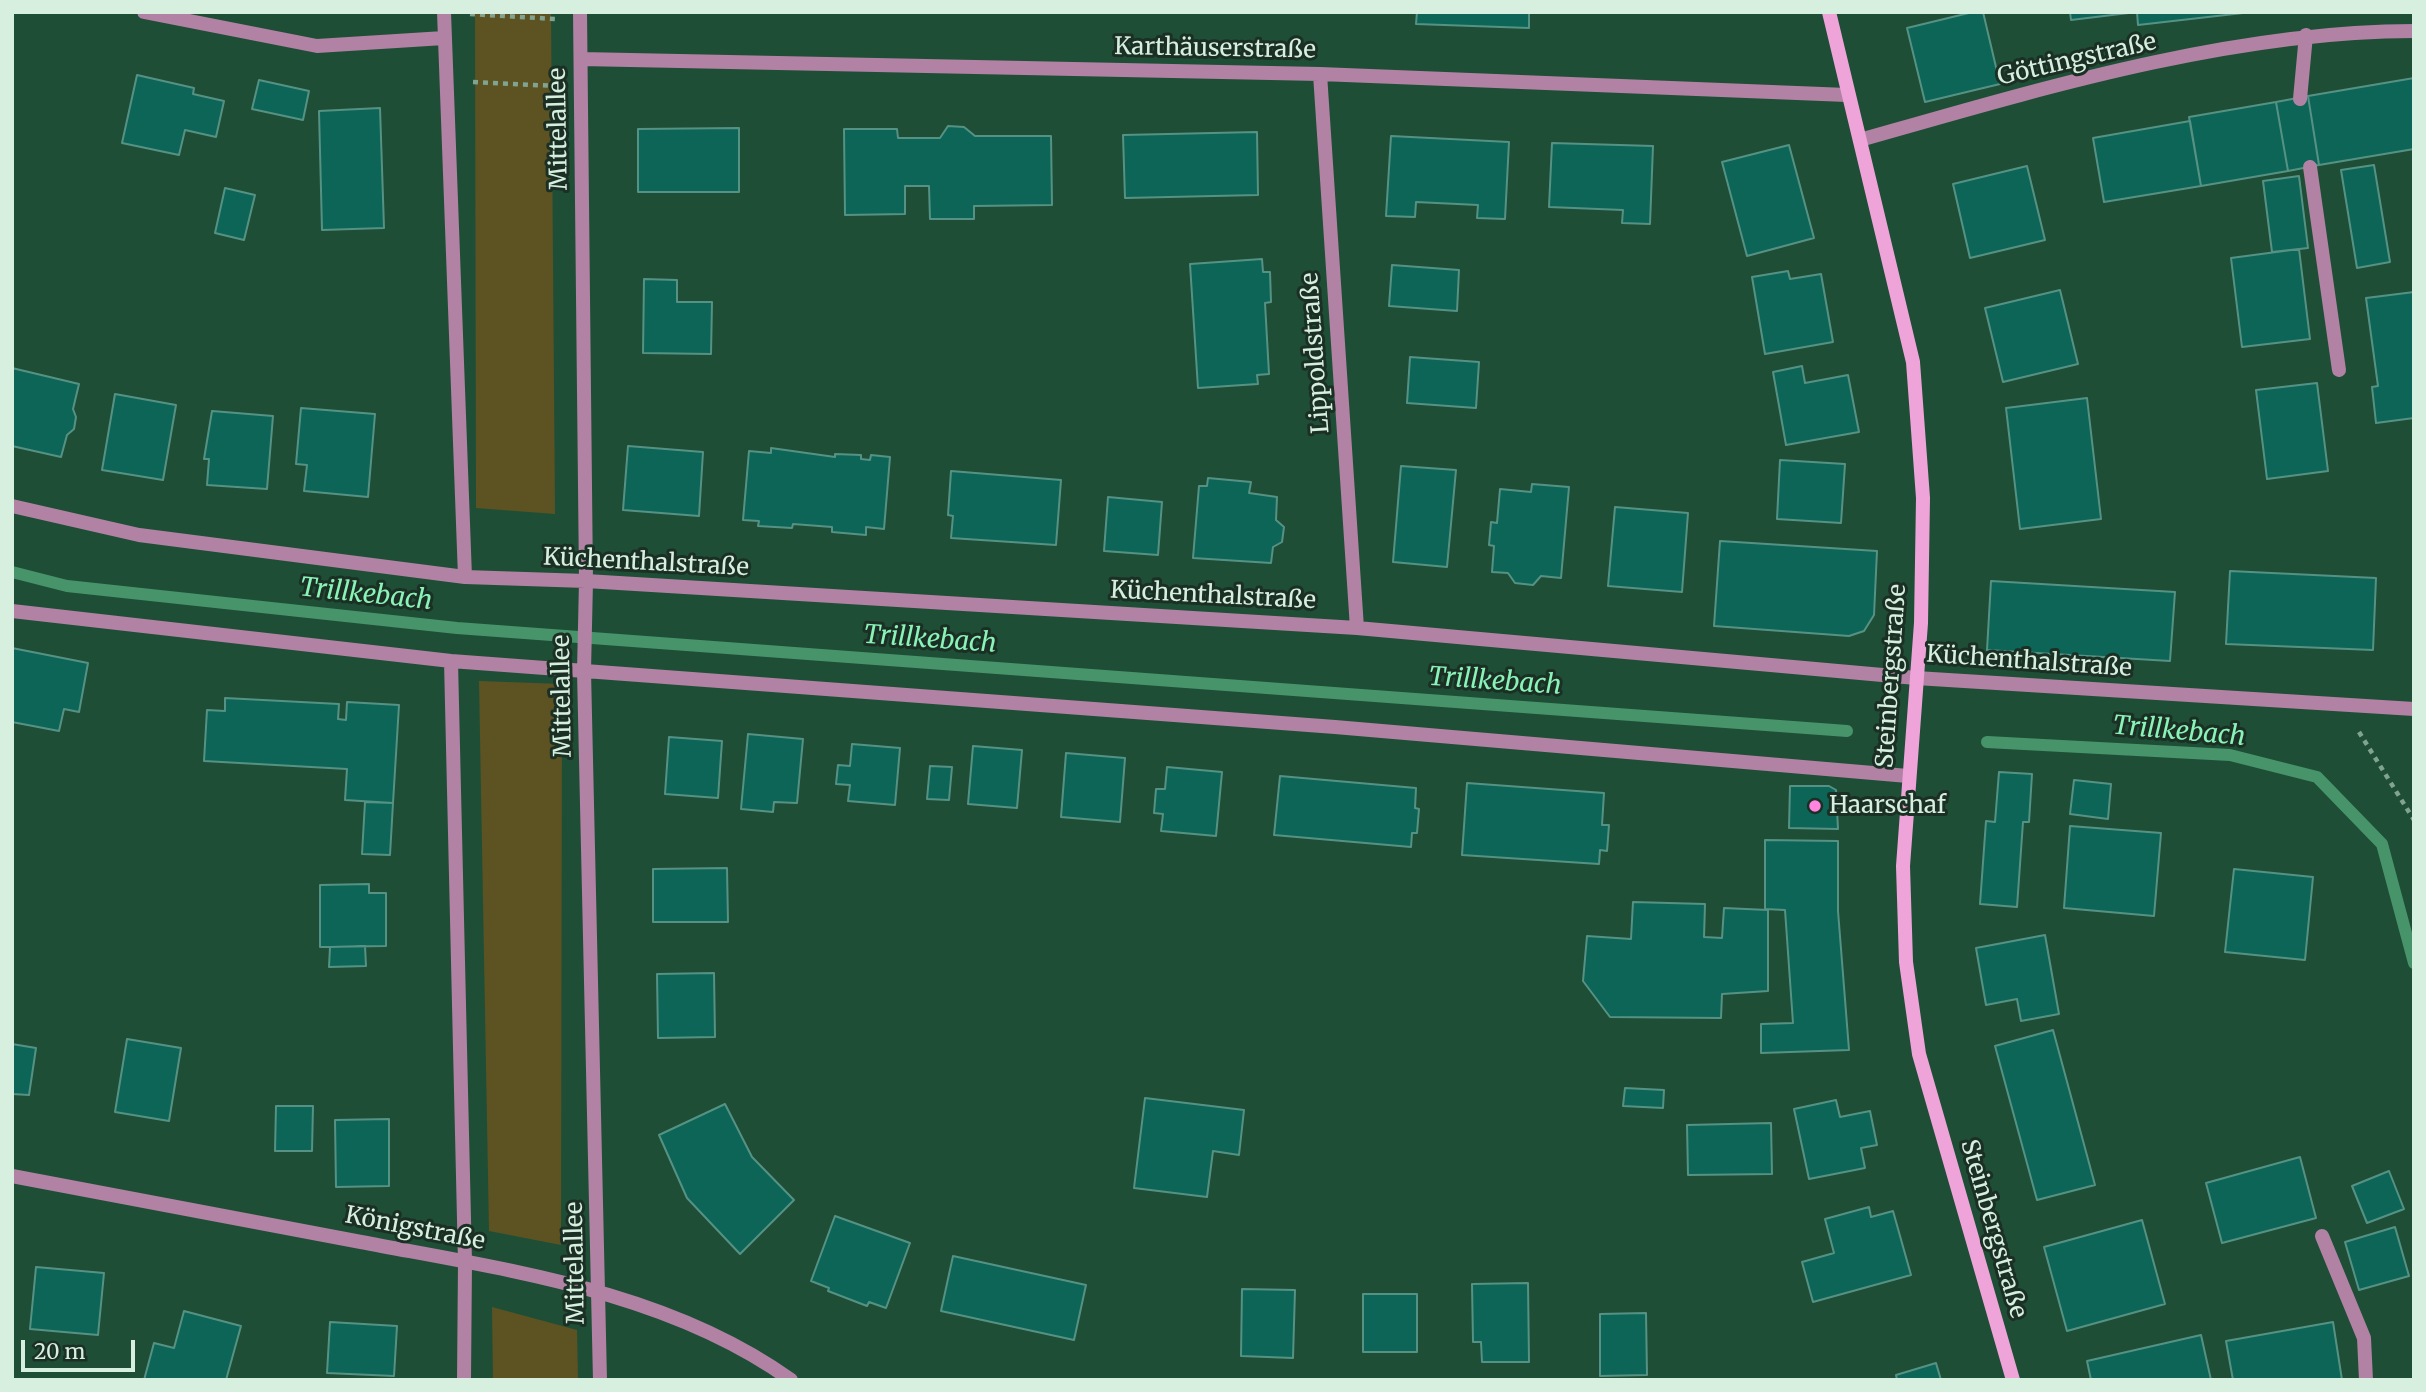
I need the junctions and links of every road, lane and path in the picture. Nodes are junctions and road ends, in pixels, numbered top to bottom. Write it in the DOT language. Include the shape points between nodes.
graph roads {
  1 [pos="144,12"];
  2 [pos="444,12"];
  3 [pos="1829,12"];
  4 [pos="581,17"];
  5 [pos="2414,30"];
  6 [pos="2306,35"];
  7 [pos="444,38"];
  8 [pos="581,59"];
  9 [pos="1320,74"];
  10 [pos="446,80"];
  11 [pos="581,87"];
  12 [pos="1847,95"];
  13 [pos="2301,99"];
  14 [pos="1860,140"];
  15 [pos="2310,167"];
  16 [pos="2339,370"];
  17 [pos="12,506"];
  18 [pos="465,577"];
  19 [pos="586,581"];
  20 [pos="12,611"];
  21 [pos="1357,628"];
  22 [pos="451,661"];
  23 [pos="584,671"];
  24 [pos="1916,678"];
  25 [pos="2343,704"];
  26 [pos="2414,709"];
  27 [pos="1908,776"];
  28 [pos="2414,820"];
  29 [pos="12,1176"];
  30 [pos="2322,1236"];
  31 [pos="465,1262"];
  32 [pos="600,1292"];
  33 [pos="464,1380"];
  34 [pos="600,1380"];
  35 [pos="791,1380"];
  36 [pos="2013,1380"];
  37 [pos="2366,1380"];
  1 -- 7 [label="street" via="317,46"];
  2 -- 4 [label="path"];
  2 -- 7 [label="street"];
  3 -- 12 [label="main road, Steinbergstraße"];
  4 -- 8 [label="street, Mittelallee"];
  5 -- 6 [label="street, Göttingstraße"];
  6 -- 13 [label="street"];
  6 -- 14 [label="street, Göttingstraße" via="2039,89"];
  7 -- 10 [label="street"];
  8 -- 9 [label="street, Karthäuserstraße"];
  8 -- 11 [label="street, Mittelallee"];
  9 -- 12 [label="street, Karthäuserstraße"];
  9 -- 21 [label="street, Lippoldstraße"];
  10 -- 11 [label="path"];
  10 -- 18 [label="street"];
  11 -- 19 [label="street, Mittelallee"];
  12 -- 14 [label="main road, Steinbergstraße"];
  14 -- 24 [label="main road, Steinbergstraße" via="1913,362 1923,498"];
  15 -- 16 [label="street"];
  17 -- 18 [label="street, Küchenthalstraße" via="139,534"];
  18 -- 19 [label="street, Küchenthalstraße"];
  19 -- 21 [label="street, Küchenthalstraße"];
  19 -- 23 [label="street, Mittelallee"];
  20 -- 22 [label="street"];
  21 -- 24 [label="street, Küchenthalstraße"];
  22 -- 23 [label="street"];
  22 -- 31 [label="street"];
  23 -- 27 [label="street" via="1349,728"];
  23 -- 32 [label="street, Mittelallee"];
  24 -- 25 [label="street, Küchenthalstraße"];
  24 -- 27 [label="main road, Steinbergstraße"];
  25 -- 26 [label="street, Küchenthalstraße"];
  25 -- 28 [label="path"];
  27 -- 36 [label="main road, Steinbergstraße" via="1903,866 1906,962 1919,1054"];
  29 -- 31 [label="street, Königstraße"];
  30 -- 37 [label="street" via="2364,1338"];
  31 -- 32 [label="street, Königstraße"];
  31 -- 33 [label="street"];
  32 -- 34 [label="street, Mittelallee"];
  32 -- 35 [label="street, Königstraße" via="692,1324"];
}
